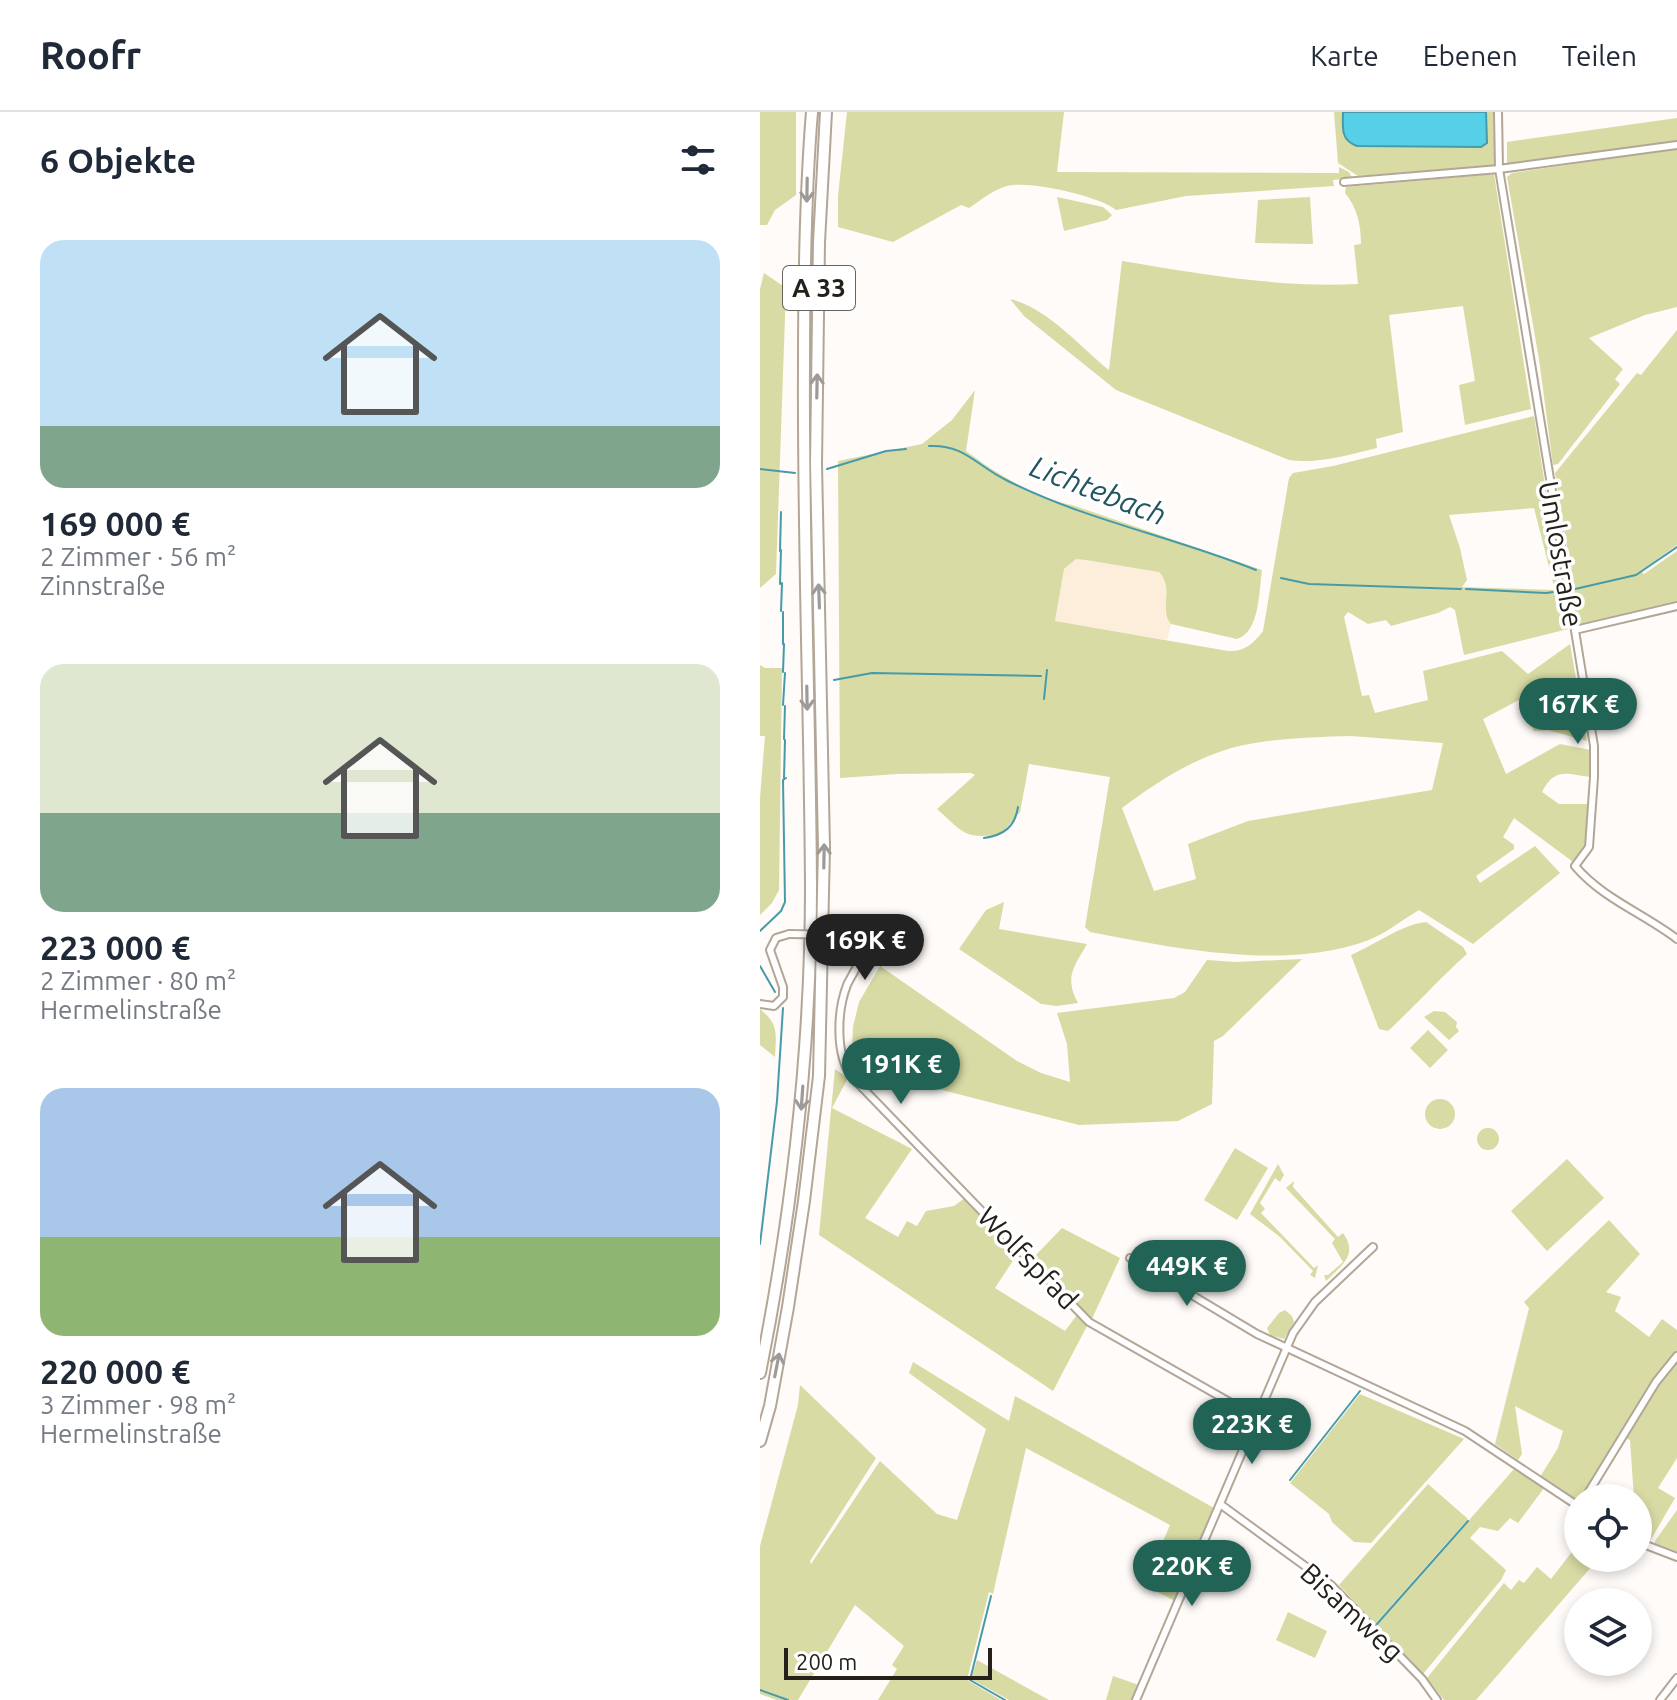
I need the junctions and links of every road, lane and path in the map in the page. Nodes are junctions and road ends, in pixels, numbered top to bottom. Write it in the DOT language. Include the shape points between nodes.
graph roads {
  1 [pos="812,112"];
  2 [pos="826,112"];
  3 [pos="1498,112"];
  4 [pos="1677,145"];
  5 [pos="1499,169"];
  6 [pos="1344,182"];
  7 [pos="1677,606"];
  8 [pos="1575,630"];
  9 [pos="1677,939"];
  10 [pos="760,1004"];
  11 [pos="1373,1247"];
  12 [pos="1130,1258"];
  13 [pos="1286,1347"];
  14 [pos="1677,1356"];
  15 [pos="760,1373"];
  16 [pos="1256,1417"];
  17 [pos="760,1441"];
  18 [pos="1594,1484"];
  19 [pos="1564,1497"];
  20 [pos="1220,1504"];
  21 [pos="1652,1547"];
  22 [pos="1677,1557"];
  23 [pos="1677,1678"];
  24 [pos="1136,1700"];
  25 [pos="1437,1700"];
  26 [pos="1660,1700"];
  1 -- 15 [label="highway, A 33, one-way" via="804,280 811,889 804,1071 793,1181"];
  17 -- 2 [label="highway, A 33, one-way" via="788,1307 819,1076 824,847 816,464"];
  3 -- 5 [label="street, Umlostraße"];
  4 -- 5 [label="street"];
  5 -- 6 [label="street"];
  5 -- 8 [label="street, Umlostraße"];
  7 -- 8 [label="street"];
  8 -- 9 [label="street, Umlostraße" via="1594,746 1589,847 1575,866 1599,891"];
  10 -- 16 [label="street, Wolfspfad, bridge" via="774,1006 783,997 770,950 778,936 856,939 861,948 842,1006 845,1067 1089,1322"];
  11 -- 13 [label="street" via="1310,1307"];
  12 -- 13 [label="street"];
  13 -- 16 [label="street"];
  13 -- 19 [label="street" via="1465,1431"];
  14 -- 18 [label="street"];
  16 -- 20 [label="street"];
  20 -- 24 [label="street"];
  20 -- 25 [label="street, Bisamweg" via="1331,1585"];
  21 -- 22 [label="street"];
  23 -- 26 [label="street"];
}
